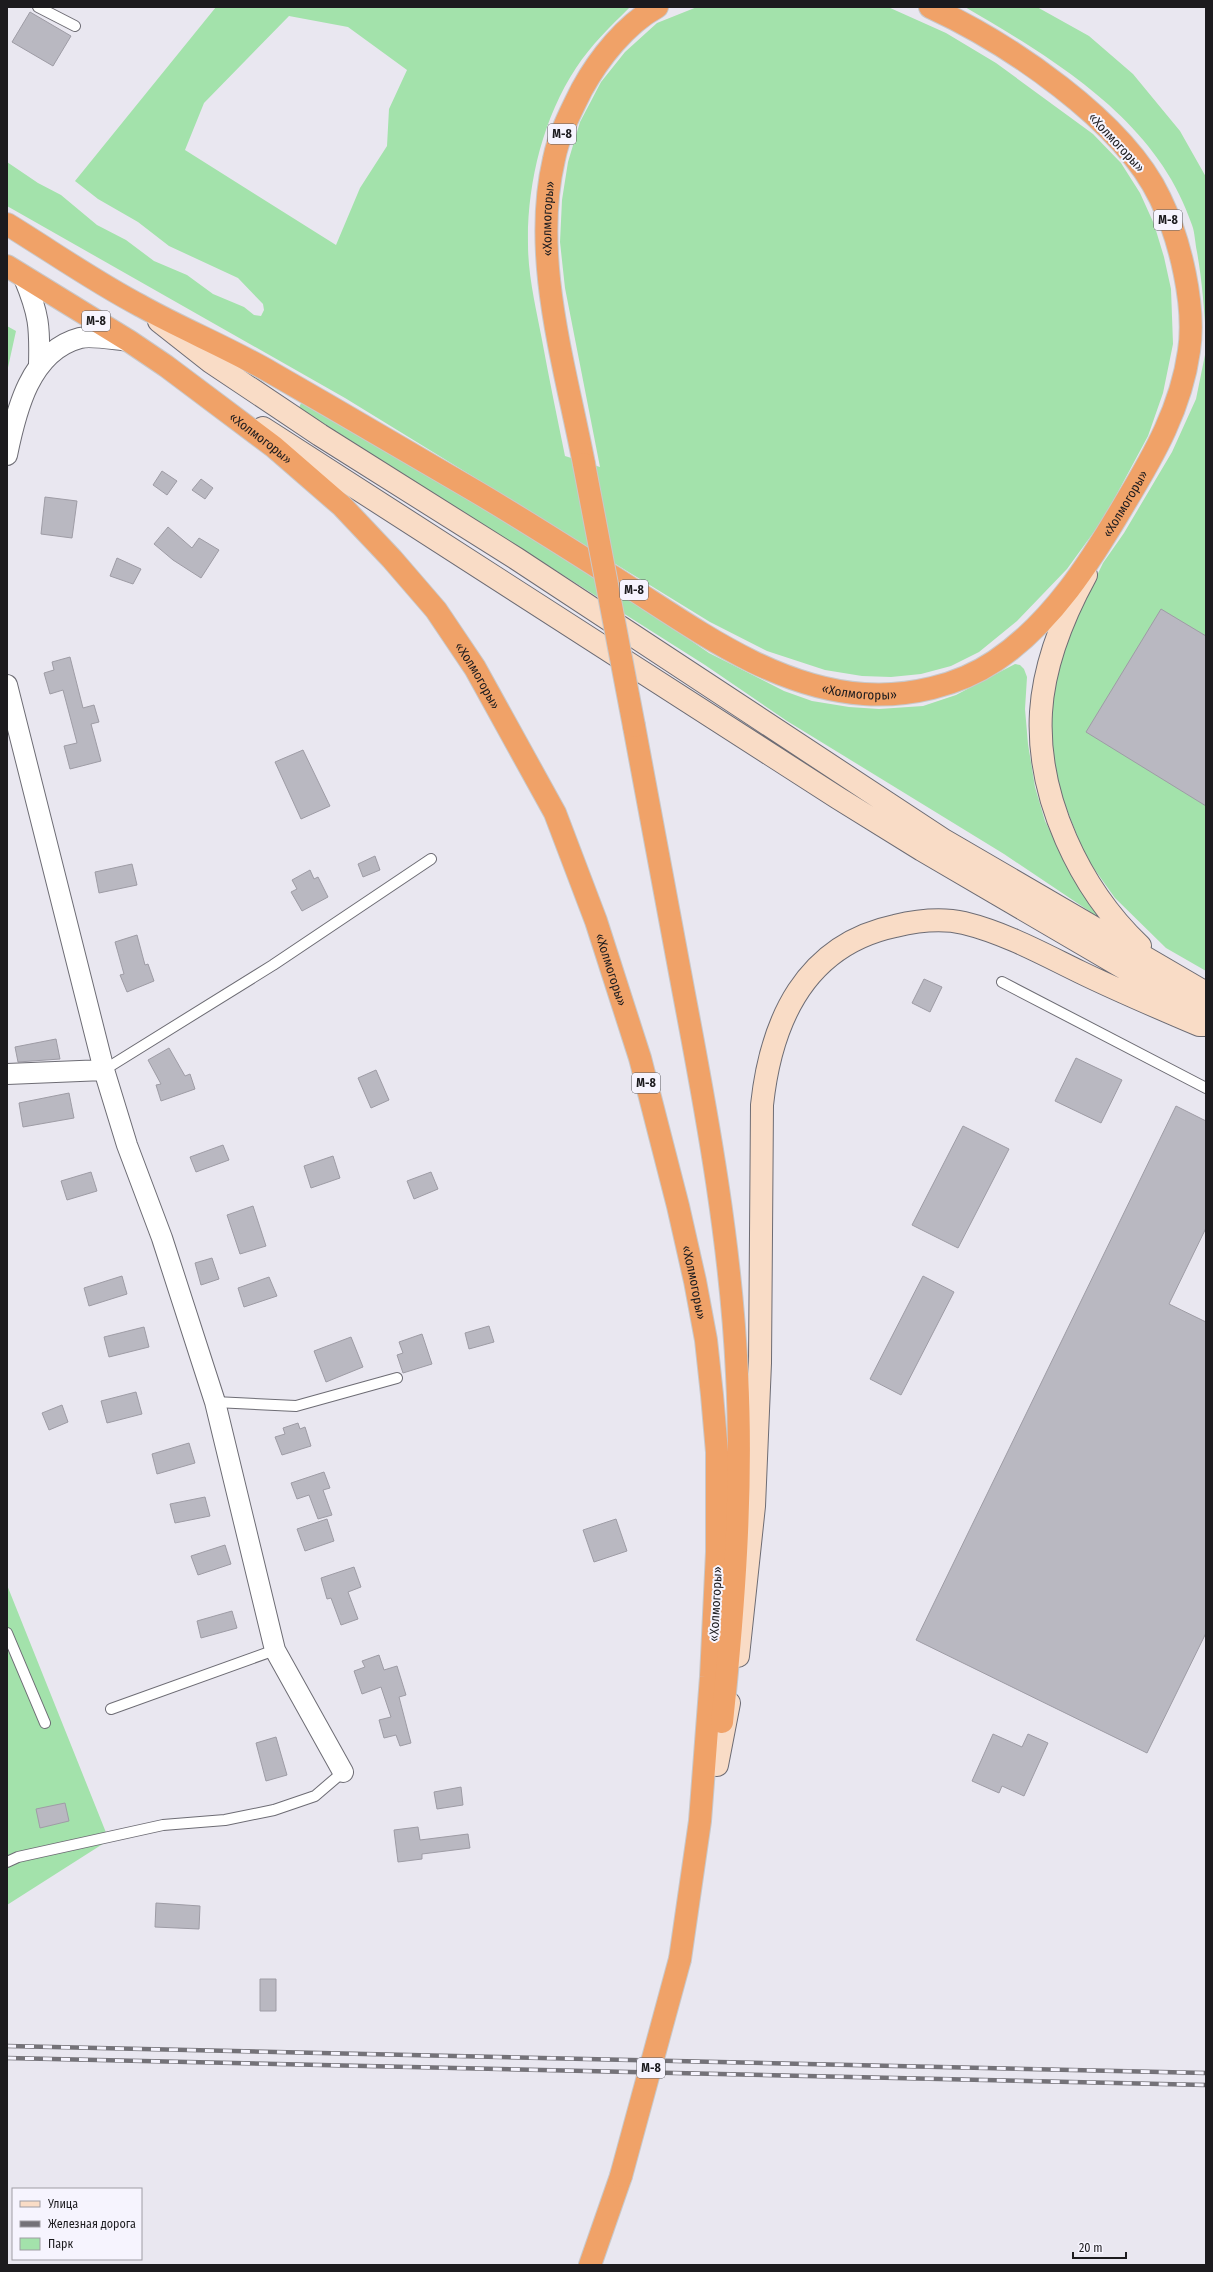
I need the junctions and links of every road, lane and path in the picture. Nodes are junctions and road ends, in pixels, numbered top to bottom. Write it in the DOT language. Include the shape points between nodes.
graph roads {
  1 [pos="38,7"];
  2 [pos="657,7"];
  3 [pos="930,7"];
  4 [pos="75,26"];
  5 [pos="7,224"];
  6 [pos="16,272"];
  7 [pos="138,305"];
  8 [pos="129,341"];
  9 [pos="39,365"];
  10 [pos="166,366"];
  11 [pos="11,412"];
  12 [pos="7,455"];
  13 [pos="1112,526"];
  14 [pos="7,685"];
  15 [pos="431,859"];
  16 [pos="1165,969"];
  17 [pos="1002,982"];
  18 [pos="1206,993"];
  19 [pos="1206,1016"];
  20 [pos="1206,1026"];
  21 [pos="104,1070"];
  22 [pos="7,1074"];
  23 [pos="1206,1088"];
  24 [pos="397,1378"];
  25 [pos="215,1402"];
  26 [pos="7,1633"];
  27 [pos="276,1650"];
  28 [pos="111,1709"];
  29 [pos="45,1723"];
  30 [pos="717,1765"];
  31 [pos="343,1772"];
  32 [pos="7,1862"];
  33 [pos="680,1959"];
  34 [pos="590,2265"];
  1 -- 4 [label="lane"];
  2 -- 30 [label="highway, «Холмогоры» / М-8, bridge" via="645,14 614,44 589,76 568,117 554,158 545,243 550,293 711,1134 732,1306 737,1376 736,1532 730,1647"];
  3 -- 13 [label="highway, «Холмогоры» / М-8" via="1004,48 1065,91 1104,124 1142,165 1162,200 1176,241 1188,294 1190,347 1179,399 1160,443"];
  5 -- 7 [label="highway, «Холмогоры» / М-8"];
  6 -- 8 [label="highway, «Холмогоры» / М-8"];
  6 -- 9 [label="street" via="36,304 40,328"];
  7 -- 13 [label="highway, «Холмогоры» / М-8" via="271,372 534,526 708,638 790,678 823,687 862,694 897,694 928,689 962,679 995,662 1034,628 1076,581"];
  7 -- 16 [label="main road, М-8" via="211,362 307,426 530,568 942,839"];
  8 -- 9 [label="street" via="81,338 62,345"];
  8 -- 10 [label="highway, «Холмогоры» / М-8"];
  9 -- 11 [label="street"];
  10 -- 19 [label="main road, М-8" via="844,802"];
  10 -- 33 [label="highway, «Холмогоры» / М-8" via="274,448 342,506 436,610 475,668 556,813 596,921 640,1058 678,1206 706,1340 715,1424 717,1552 711,1677 700,1821"];
  11 -- 12 [label="street"];
  13 -- 16 [label="main road, М-8" via="1059,630 1050,661 1041,712 1043,760 1054,805 1081,868 1125,931"];
  14 -- 21 [label="street"];
  15 -- 21 [label="lane" via="273,965"];
  16 -- 18 [label="main road, М-8"];
  17 -- 23 [label="lane"];
  20 -- 30 [label="main road, М-8" via="1132,997 997,934 962,923 911,922 863,935 843,945 823,961 783,1016 774,1040 762,1105 760,1364 754,1506 740,1645"];
  21 -- 22 [label="street"];
  21 -- 25 [label="street"];
  24 -- 25 [label="lane" via="296,1406"];
  25 -- 27 [label="street"];
  26 -- 29 [label="lane"];
  27 -- 28 [label="lane"];
  27 -- 31 [label="street"];
  30 -- 33 [label="highway, «Холмогоры» / М-8" via="704,1847"];
  31 -- 32 [label="lane" via="315,1796 274,1810 225,1820 163,1825 18,1857"];
  33 -- 34 [label="highway, М-8, bridge" via="621,2176"];
}
